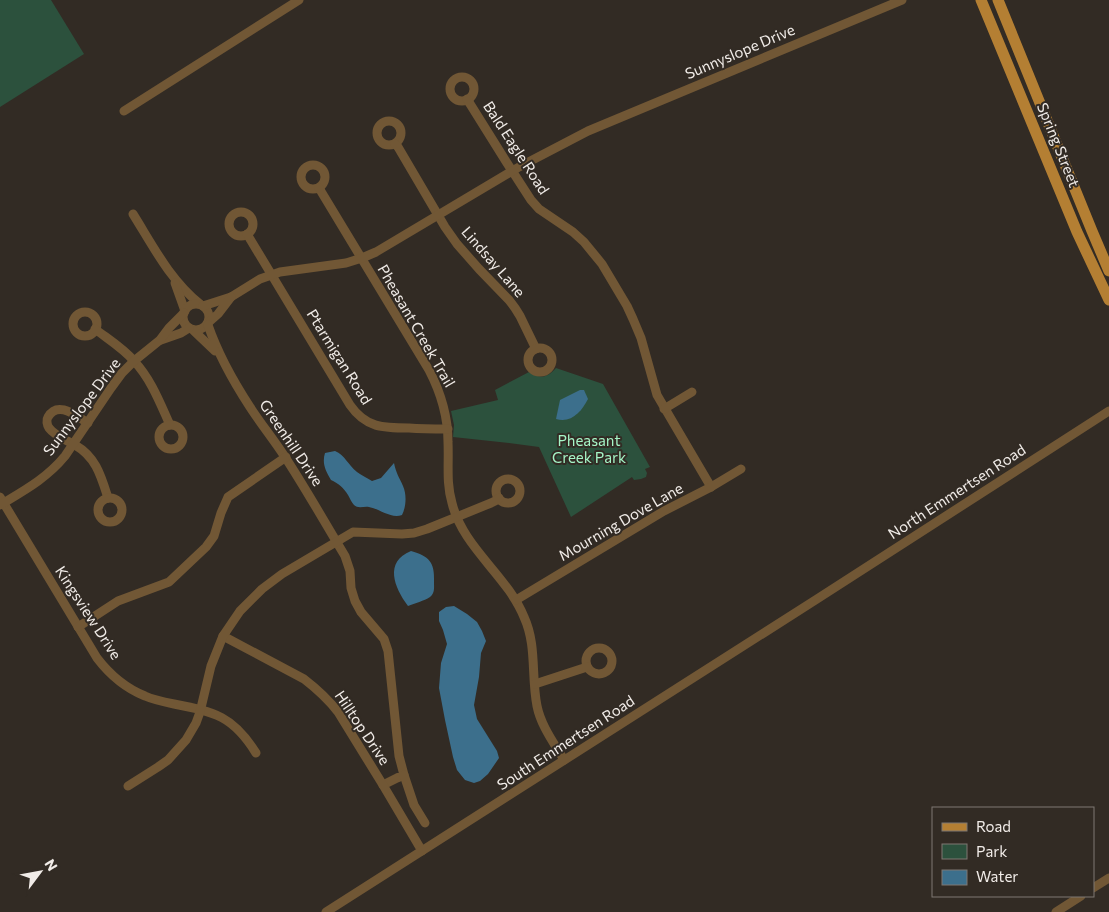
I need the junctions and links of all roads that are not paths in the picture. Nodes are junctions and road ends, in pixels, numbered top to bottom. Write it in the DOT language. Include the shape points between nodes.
graph roads {
  1 [pos="299,0"];
  2 [pos="902,0"];
  3 [pos="981,0"];
  4 [pos="998,0"];
  5 [pos="1018,51"];
  6 [pos="1004,56"];
  7 [pos="467,99"];
  8 [pos="124,112"];
  9 [pos="394,144"];
  10 [pos="1064,165"];
  11 [pos="1051,169"];
  12 [pos="512,171"];
  13 [pos="319,188"];
  14 [pos="133,214"];
  15 [pos="439,215"];
  16 [pos="247,234"];
  17 [pos="362,258"];
  18 [pos="1109,271"];
  19 [pos="271,274"];
  20 [pos="173,278"];
  21 [pos="232,297"];
  22 [pos="1109,300"];
  23 [pos="201,305"];
  24 [pos="184,312"];
  25 [pos="208,323"];
  26 [pos="95,329"];
  27 [pos="191,329"];
  28 [pos="160,340"];
  29 [pos="536,349"];
  30 [pos="222,360"];
  31 [pos="134,361"];
  32 [pos="692,392"];
  33 [pos="664,409"];
  34 [pos="1109,411"];
  35 [pos="88,422"];
  36 [pos="170,426"];
  37 [pos="448,429"];
  38 [pos="74,444"];
  39 [pos="286,457"];
  40 [pos="741,470"];
  41 [pos="711,487"];
  42 [pos="108,498"];
  43 [pos="499,498"];
  44 [pos="1,502"];
  45 [pos="456,518"];
  46 [pos="337,542"];
  47 [pos="820,597"];
  48 [pos="516,600"];
  49 [pos="78,627"];
  50 [pos="223,636"];
  51 [pos="587,666"];
  52 [pos="535,684"];
  53 [pos="201,709"];
  54 [pos="256,753"];
  55 [pos="564,760"];
  56 [pos="404,775"];
  57 [pos="383,785"];
  58 [pos="128,786"];
  59 [pos="425,823"];
  60 [pos="422,851"];
  61 [pos="1109,878"];
  62 [pos="1094,887"];
  63 [pos="1079,897"];
  64 [pos="326,912"];
  65 [pos="1056,912"];
  1 -- 8 [label="street"];
  2 -- 12 [label="street, Sunnyslope Drive" via="588,131"];
  3 -- 6 [label="main road, Spring Street"];
  4 -- 5 [label="main road, Spring Street"];
  5 -- 6 [label="main road"];
  5 -- 10 [label="main road, Spring Street"];
  6 -- 11 [label="main road, Spring Street"];
  7 -- 12 [label="street, Bald Eagle Road"];
  9 -- 15 [label="street, Lindsay Lane"];
  10 -- 11 [label="main road"];
  10 -- 18 [label="main road, Spring Street"];
  11 -- 22 [label="main road, Spring Street"];
  12 -- 15 [label="street, Sunnyslope Drive"];
  12 -- 33 [label="street, Bald Eagle Road" via="538,207 573,232 602,264 634,319"];
  13 -- 17 [label="street, Pheasant Creek Trail"];
  14 -- 20 [label="street"];
  15 -- 17 [label="street, Sunnyslope Drive"];
  15 -- 29 [label="street, Lindsay Lane" via="465,255 515,308"];
  16 -- 19 [label="street, Ptarmigan Road"];
  17 -- 19 [label="street, Sunnyslope Drive"];
  17 -- 37 [label="street, Pheasant Creek Trail" via="434,380"];
  19 -- 21 [label="street, Sunnyslope Drive"];
  19 -- 37 [label="street, Ptarmigan Road" via="358,415 383,427"];
  20 -- 23 [label="street"];
  20 -- 24 [label="street"];
  21 -- 23 [label="street"];
  21 -- 25 [label="street"];
  23 -- 24 [label="street" via="190,306"];
  23 -- 25 [label="street" via="210,315"];
  24 -- 27 [label="street" via="183,321"];
  24 -- 28 [label="street, Sunnyslope Drive"];
  25 -- 27 [label="street" via="201,330"];
  25 -- 30 [label="street, Greenhill Drive"];
  26 -- 31 [label="street"];
  27 -- 28 [label="street, Sunnyslope Drive"];
  27 -- 30 [label="street, Greenhill Drive"];
  28 -- 31 [label="street, Sunnyslope Drive"];
  30 -- 39 [label="street, Greenhill Drive" via="250,408"];
  31 -- 35 [label="street, Sunnyslope Drive"];
  31 -- 36 [label="street" via="153,387"];
  32 -- 33 [label="street"];
  33 -- 41 [label="street, Bald Eagle Road"];
  34 -- 47 [label="street, North Emmertsen Road"];
  35 -- 38 [label="street, Sunnyslope Drive"];
  35 -- 38 [label="street" via="62,409 47,418 46,422 55,434"];
  37 -- 45 [label="street, Pheasant Creek Trail" via="448,480"];
  38 -- 42 [label="street" via="93,460"];
  38 -- 44 [label="street, Sunnyslope Drive" via="39,482"];
  39 -- 46 [label="street, Greenhill Drive"];
  39 -- 49 [label="street" via="228,497 214,536 169,582 118,601"];
  40 -- 41 [label="street, Mourning Dove Lane"];
  41 -- 48 [label="street, Mourning Dove Lane" via="664,511"];
  43 -- 45 [label="street"];
  44 -- 49 [label="street, Kingsview Drive"];
  45 -- 46 [label="street" via="414,533 353,532"];
  45 -- 48 [label="street, Pheasant Creek Trail"];
  46 -- 50 [label="street" via="262,589"];
  46 -- 56 [label="street, Greenhill Drive" via="350,571 355,601 384,639 388,651"];
  47 -- 55 [label="street, South Emmertsen Road"];
  48 -- 52 [label="street, Pheasant Creek Trail" via="530,633"];
  49 -- 53 [label="street, Kingsview Drive" via="97,658 125,686 158,700"];
  50 -- 53 [label="street" via="211,666"];
  50 -- 57 [label="street, Hilltop Drive" via="304,680 323,694 338,712"];
  51 -- 52 [label="street"];
  52 -- 55 [label="street, Pheasant Creek Trail" via="541,718"];
  53 -- 54 [label="street, Kingsview Drive" via="234,725"];
  53 -- 58 [label="street" via="192,730 177,750"];
  55 -- 60 [label="street, South Emmertsen Road"];
  56 -- 57 [label="street"];
  56 -- 59 [label="street, Greenhill Drive" via="414,805"];
  57 -- 60 [label="street, Hilltop Drive"];
  60 -- 64 [label="street, South Emmertsen Road"];
  61 -- 62 [label="street"];
  63 -- 65 [label="street"];
}
